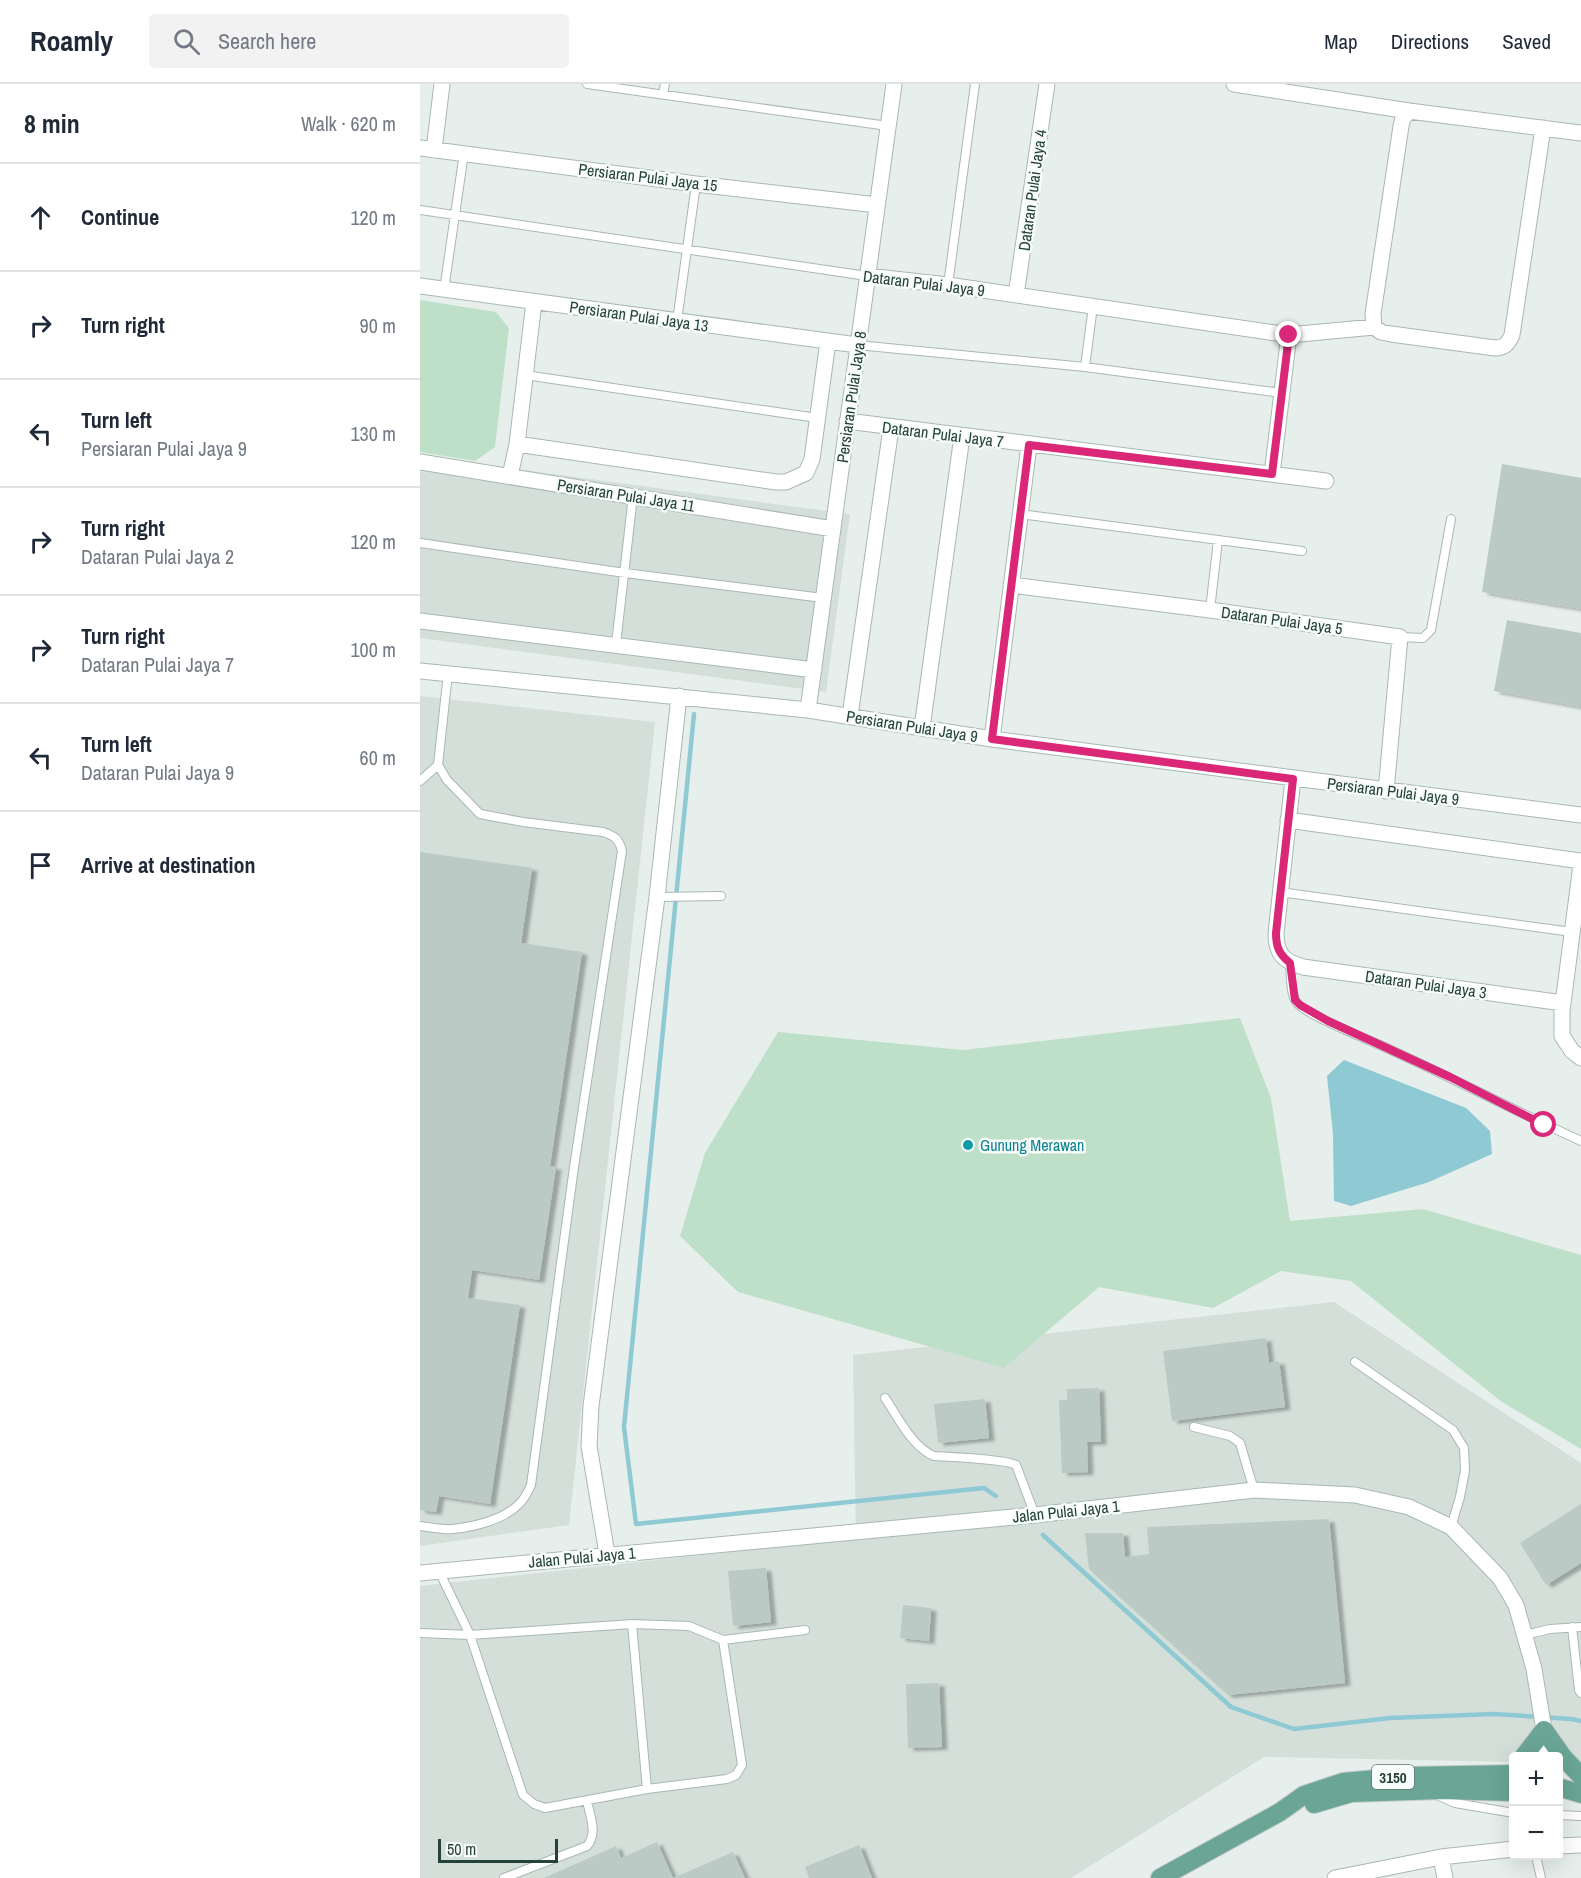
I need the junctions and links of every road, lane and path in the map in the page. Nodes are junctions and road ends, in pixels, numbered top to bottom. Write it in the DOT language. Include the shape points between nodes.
graph roads {
  1 [pos="442,84"];
  2 [pos="587,84"];
  3 [pos="665,84"];
  4 [pos="894,84"];
  5 [pos="975,84"];
  6 [pos="1047,84"];
  7 [pos="1234,84"];
  8 [pos="663,94"];
  9 [pos="1409,111"];
  10 [pos="888,126"];
  11 [pos="1543,128"];
  12 [pos="1581,133"];
  13 [pos="427,149"];
  14 [pos="464,153"];
  15 [pos="696,184"];
  16 [pos="877,205"];
  17 [pos="420,210"];
  18 [pos="455,215"];
  19 [pos="686,249"];
  20 [pos="867,276"];
  21 [pos="948,285"];
  22 [pos="420,286"];
  23 [pos="444,290"];
  24 [pos="1016,295"];
  25 [pos="534,302"];
  26 [pos="1093,306"];
  27 [pos="677,321"];
  28 [pos="1374,327"];
  29 [pos="1289,335"];
  30 [pos="828,341"];
  31 [pos="858,345"];
  32 [pos="1085,367"];
  33 [pos="525,375"];
  34 [pos="1282,393"];
  35 [pos="817,418"];
  36 [pos="847,421"];
  37 [pos="891,428"];
  38 [pos="962,436"];
  39 [pos="517,444"];
  40 [pos="1029,445"];
  41 [pos="420,462"];
  42 [pos="1272,474"];
  43 [pos="510,476"];
  44 [pos="1326,480"];
  45 [pos="633,496"];
  46 [pos="1020,514"];
  47 [pos="1451,519"];
  48 [pos="833,529"];
  49 [pos="1218,540"];
  50 [pos="420,543"];
  51 [pos="1302,551"];
  52 [pos="625,573"];
  53 [pos="1011,585"];
  54 [pos="823,598"];
  55 [pos="1210,610"];
  56 [pos="420,621"];
  57 [pos="1400,637"];
  58 [pos="616,644"];
  59 [pos="814,670"];
  60 [pos="420,671"];
  61 [pos="448,673"];
  62 [pos="679,696"];
  63 [pos="808,710"];
  64 [pos="850,716"];
  65 [pos="922,728"];
  66 [pos="992,739"];
  67 [pos="438,765"];
  68 [pos="1293,779"];
  69 [pos="420,781"];
  70 [pos="1386,791"];
  71 [pos="1581,815"];
  72 [pos="1288,820"];
  73 [pos="1581,863"];
  74 [pos="1280,892"];
  75 [pos="721,896"];
  76 [pos="657,897"];
  77 [pos="1572,932"];
  78 [pos="1290,963"];
  79 [pos="1563,1003"];
  80 [pos="1581,1058"];
  81 [pos="1581,1141"];
  82 [pos="1354,1362"];
  83 [pos="885,1398"];
  84 [pos="1194,1427"];
  85 [pos="1254,1490"];
  86 [pos="1035,1515"];
  87 [pos="420,1526"];
  88 [pos="1451,1527"];
  89 [pos="607,1554"];
  90 [pos="439,1571"];
  91 [pos="420,1573"];
  92 [pos="632,1624"];
  93 [pos="1572,1627"];
  94 [pos="1581,1627"];
  95 [pos="805,1630"];
  96 [pos="420,1633"];
  97 [pos="470,1635"];
  98 [pos="1525,1635"];
  99 [pos="723,1641"];
  100 [pos="1580,1691"];
  101 [pos="1543,1728"];
  102 [pos="1527,1752"];
  103 [pos="1543,1752"];
  104 [pos="1563,1775"];
  105 [pos="1581,1777"];
  106 [pos="1509,1781"];
  107 [pos="1509,1781"];
  108 [pos="647,1789"];
  109 [pos="1563,1789"];
  110 [pos="1428,1791"];
  111 [pos="1563,1795"];
  112 [pos="1581,1795"];
  113 [pos="587,1801"];
  114 [pos="1280,1812"];
  115 [pos="1509,1812"];
  116 [pos="1563,1815"];
  117 [pos="1581,1816"];
  118 [pos="1581,1845"];
  119 [pos="1563,1846"];
  120 [pos="1509,1850"];
  121 [pos="1441,1857"];
  122 [pos="1537,1860"];
  123 [pos="504,1878"];
  124 [pos="1160,1878"];
  125 [pos="1335,1878"];
  126 [pos="1445,1878"];
  127 [pos="1541,1878"];
  1 -- 13 [label="street"];
  2 -- 8 [label="lane"];
  3 -- 8 [label="lane"];
  4 -- 10 [label="street, Persiaran Pulai Jaya 8"];
  5 -- 21 [label="lane"];
  6 -- 24 [label="street, Dataran Pulai Jaya 4"];
  7 -- 9 [label="street"];
  8 -- 10 [label="lane"];
  9 -- 11 [label="street"];
  9 -- 28 [label="street" via="1401,126"];
  10 -- 16 [label="street, Persiaran Pulai Jaya 8"];
  11 -- 12 [label="street"];
  11 -- 28 [label="street" via="1509,341 1502,348 1495,348 1391,334"];
  13 -- 14 [label="street, Persiaran Pulai Jaya 15"];
  14 -- 15 [label="street, Persiaran Pulai Jaya 15"];
  14 -- 18 [label="lane"];
  15 -- 16 [label="street, Persiaran Pulai Jaya 15"];
  15 -- 19 [label="lane"];
  16 -- 20 [label="street, Persiaran Pulai Jaya 8"];
  17 -- 18 [label="lane, Dataran Pulai Jaya 9"];
  18 -- 19 [label="lane, Dataran Pulai Jaya 9"];
  18 -- 23 [label="lane"];
  19 -- 20 [label="lane, Dataran Pulai Jaya 9"];
  19 -- 27 [label="lane"];
  20 -- 21 [label="street, Dataran Pulai Jaya 9"];
  20 -- 31 [label="street, Persiaran Pulai Jaya 8"];
  21 -- 24 [label="street, Dataran Pulai Jaya 9"];
  22 -- 23 [label="street, Persiaran Pulai Jaya 13"];
  23 -- 25 [label="street, Persiaran Pulai Jaya 13"];
  24 -- 26 [label="street, Dataran Pulai Jaya 9"];
  25 -- 27 [label="street, Persiaran Pulai Jaya 13"];
  25 -- 33 [label="street"];
  26 -- 29 [label="street, Dataran Pulai Jaya 9"];
  26 -- 32 [label="lane"];
  27 -- 30 [label="street, Persiaran Pulai Jaya 13"];
  28 -- 29 [label="street, Dataran Pulai Jaya 9"];
  29 -- 34 [label="street"];
  30 -- 31 [label="street, Persiaran Pulai Jaya 13"];
  30 -- 35 [label="street"];
  31 -- 32 [label="lane"];
  31 -- 36 [label="street, Persiaran Pulai Jaya 8"];
  32 -- 34 [label="lane"];
  33 -- 35 [label="lane"];
  33 -- 39 [label="street"];
  34 -- 42 [label="street"];
  35 -- 39 [label="street" via="812,459 806,473 786,482"];
  36 -- 37 [label="street, Dataran Pulai Jaya 7"];
  36 -- 48 [label="street, Persiaran Pulai Jaya 8"];
  37 -- 38 [label="street, Dataran Pulai Jaya 7"];
  37 -- 64 [label="street"];
  38 -- 40 [label="street, Dataran Pulai Jaya 7"];
  38 -- 65 [label="street"];
  39 -- 43 [label="street"];
  40 -- 42 [label="street, Dataran Pulai Jaya 7"];
  40 -- 46 [label="street"];
  41 -- 43 [label="street, Persiaran Pulai Jaya 11"];
  42 -- 44 [label="street, Dataran Pulai Jaya 7"];
  43 -- 45 [label="street, Persiaran Pulai Jaya 11"];
  45 -- 48 [label="street, Persiaran Pulai Jaya 11"];
  45 -- 52 [label="lane"];
  46 -- 49 [label="lane"];
  46 -- 53 [label="street"];
  47 -- 57 [label="lane" via="1431,630 1423,638"];
  48 -- 54 [label="street, Persiaran Pulai Jaya 8"];
  49 -- 51 [label="lane"];
  49 -- 55 [label="lane"];
  50 -- 52 [label="lane"];
  52 -- 54 [label="lane"];
  52 -- 58 [label="lane"];
  53 -- 55 [label="street, Dataran Pulai Jaya 5"];
  53 -- 66 [label="street"];
  54 -- 59 [label="street, Persiaran Pulai Jaya 8"];
  55 -- 57 [label="street, Dataran Pulai Jaya 5"];
  56 -- 58 [label="street"];
  57 -- 70 [label="street"];
  58 -- 59 [label="street"];
  59 -- 63 [label="street, Persiaran Pulai Jaya 8"];
  60 -- 61 [label="street, Persiaran Pulai Jaya 9"];
  61 -- 62 [label="street, Persiaran Pulai Jaya 9"];
  61 -- 67 [label="lane"];
  62 -- 63 [label="street, Persiaran Pulai Jaya 9"];
  62 -- 76 [label="street"];
  63 -- 64 [label="street, Persiaran Pulai Jaya 9"];
  64 -- 65 [label="street, Persiaran Pulai Jaya 9"];
  65 -- 66 [label="street, Persiaran Pulai Jaya 9"];
  66 -- 68 [label="street, Persiaran Pulai Jaya 9"];
  67 -- 69 [label="lane"];
  67 -- 87 [label="lane" via="451,785 480,814 603,832 614,835 622,851 531,1485 519,1505 491,1520 451,1530"];
  68 -- 70 [label="street, Persiaran Pulai Jaya 9"];
  68 -- 72 [label="street"];
  70 -- 71 [label="street, Persiaran Pulai Jaya 9"];
  72 -- 73 [label="street"];
  72 -- 74 [label="street"];
  73 -- 77 [label="street"];
  74 -- 77 [label="lane"];
  74 -- 78 [label="street" via="1276,946"];
  75 -- 76 [label="lane"];
  76 -- 89 [label="street" via="591,1406 589,1446"];
  77 -- 79 [label="street"];
  78 -- 79 [label="street, Dataran Pulai Jaya 3" via="1303,968"];
  78 -- 81 [label="lane" via="1295,1000 1300,1005"];
  79 -- 80 [label="street" via="1563,1036 1572,1052"];
  82 -- 88 [label="lane" via="1453,1430 1464,1448 1465,1470"];
  83 -- 86 [label="lane" via="926,1453 1009,1461 1016,1465"];
  84 -- 85 [label="lane" via="1230,1436 1240,1443"];
  85 -- 86 [label="street, Jalan Pulai Jaya 1"];
  85 -- 88 [label="street, Jalan Pulai Jaya 1" via="1355,1495 1409,1507"];
  86 -- 89 [label="street, Jalan Pulai Jaya 1"];
  88 -- 98 [label="street, Jalan Pulai Jaya 1" via="1500,1578 1516,1605"];
  89 -- 90 [label="street, Jalan Pulai Jaya 1"];
  90 -- 91 [label="street, Jalan Pulai Jaya 1"];
  90 -- 97 [label="lane"];
  92 -- 97 [label="lane"];
  92 -- 99 [label="lane" via="689,1626"];
  92 -- 108 [label="lane"];
  93 -- 94 [label="lane"];
  93 -- 98 [label="lane"];
  93 -- 100 [label="lane"];
  95 -- 99 [label="lane"];
  96 -- 97 [label="lane"];
  97 -- 113 [label="lane" via="523,1795 546,1808"];
  98 -- 101 [label="street, Jalan Pulai Jaya 1"];
  99 -- 108 [label="lane" via="742,1765 736,1775 727,1779"];
  101 -- 102 [label="main road"];
  101 -- 103 [label="street, Jalan Pulai Jaya 1"];
  101 -- 105 [label="main road"];
  104 -- 105 [label="main road"];
  106 -- 110 [label="main road, 3150"];
  107 -- 114 [label="main road, 3150" via="1408,1776 1343,1782 1304,1795"];
  108 -- 113 [label="lane"];
  109 -- 112 [label="main road"];
  110 -- 114 [label="main road, 3150" via="1351,1792"];
  110 -- 115 [label="lane" via="1455,1803"];
  111 -- 112 [label="main road"];
  113 -- 123 [label="lane" via="593,1832 587,1846"];
  114 -- 124 [label="main road, 3150"];
  116 -- 117 [label="lane"];
  118 -- 119 [label="street"];
  120 -- 121 [label="street"];
  121 -- 125 [label="street"];
  121 -- 126 [label="street"];
  122 -- 127 [label="lane"];
}
